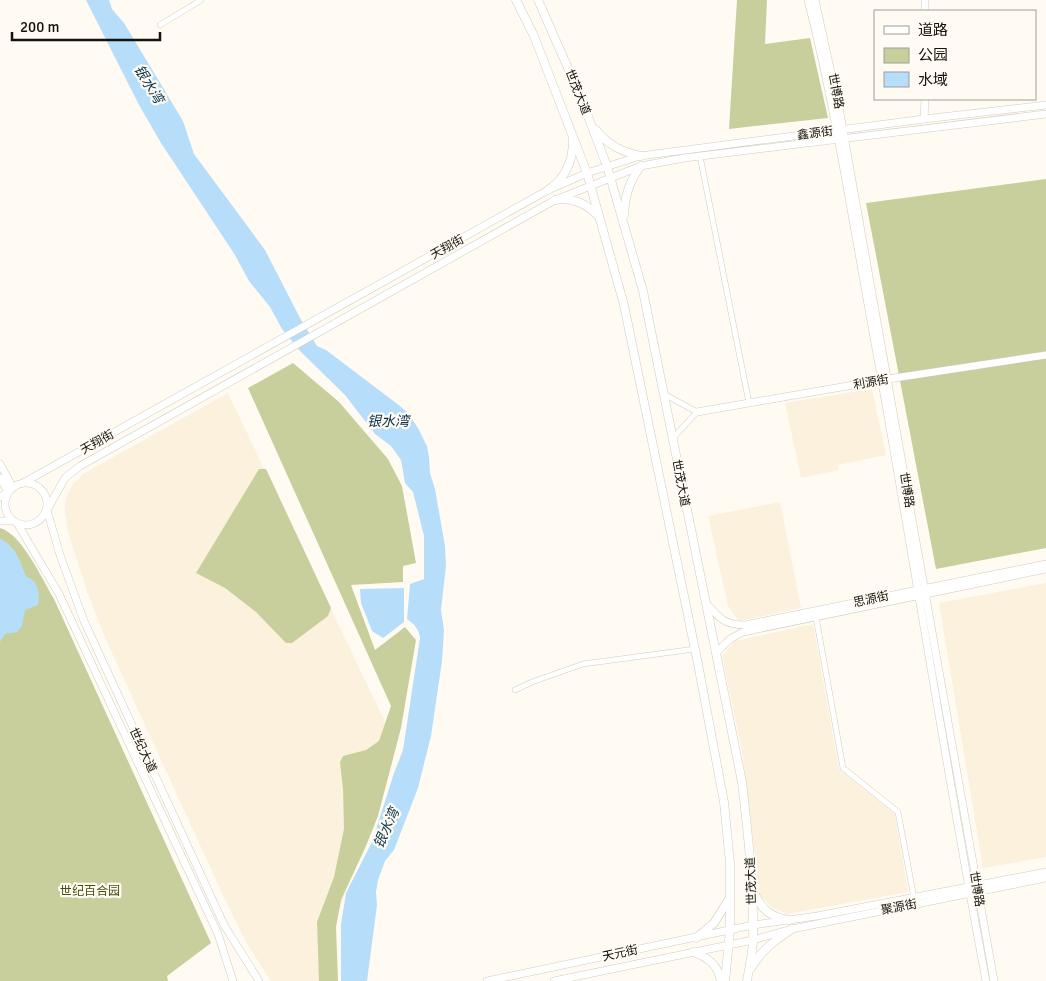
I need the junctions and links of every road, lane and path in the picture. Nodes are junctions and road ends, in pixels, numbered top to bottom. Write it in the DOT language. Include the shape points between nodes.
graph roads {
  1 [pos="201,0"];
  2 [pos="516,0"];
  3 [pos="538,0"];
  4 [pos="808,0"];
  5 [pos="815,0"];
  6 [pos="160,25"];
  7 [pos="925,100"];
  8 [pos="1046,105"];
  9 [pos="1046,114"];
  10 [pos="924,119"];
  11 [pos="570,126"];
  12 [pos="592,126"];
  13 [pos="840,130"];
  14 [pos="841,139"];
  15 [pos="640,156"];
  16 [pos="700,156"];
  17 [pos="607,166"];
  18 [pos="642,166"];
  19 [pos="587,173"];
  20 [pos="610,177"];
  21 [pos="590,185"];
  22 [pos="548,190"];
  23 [pos="555,200"];
  24 [pos="624,222"];
  25 [pos="603,228"];
  26 [pos="1046,355"];
  27 [pos="885,379"];
  28 [pos="664,394"];
  29 [pos="749,403"];
  30 [pos="697,412"];
  31 [pos="673,438"];
  32 [pos="0,464"];
  33 [pos="0,478"];
  34 [pos="23,483"];
  35 [pos="11,490"];
  36 [pos="0,497"];
  37 [pos="47,510"];
  38 [pos="0,521"];
  39 [pos="15,522"];
  40 [pos="1046,564"];
  41 [pos="1046,569"];
  42 [pos="922,592"];
  43 [pos="705,601"];
  44 [pos="816,617"];
  45 [pos="695,649"];
  46 [pos="716,653"];
  47 [pos="515,690"];
  48 [pos="1046,872"];
  49 [pos="1046,878"];
  50 [pos="751,882"];
  51 [pos="977,889"];
  52 [pos="969,891"];
  53 [pos="730,898"];
  54 [pos="914,898"];
  55 [pos="789,920"];
  56 [pos="753,925"];
  57 [pos="792,929"];
  58 [pos="730,930"];
  59 [pos="696,938"];
  60 [pos="753,940"];
  61 [pos="728,945"];
  62 [pos="693,952"];
  63 [pos="748,972"];
  64 [pos="234,981"];
  65 [pos="259,981"];
  66 [pos="487,981"];
  67 [pos="554,981"];
  68 [pos="723,981"];
  69 [pos="747,981"];
  70 [pos="986,981"];
  71 [pos="994,981"];
  1 -- 6 [label="street"];
  2 -- 11 [label="main road, 世茂大道"];
  3 -- 12 [label="main road, 世茂大道"];
  4 -- 13 [label="main road, 世博路"];
  5 -- 13 [label="main road, 世博路" via="834,79"];
  7 -- 10 [label="main road"];
  8 -- 10 [label="main road, 鑫源街"];
  9 -- 14 [label="main road, 鑫源街"];
  10 -- 13 [label="main road, 鑫源街"];
  11 -- 19 [label="main road, 世茂大道"];
  11 -- 22 [label="main road" via="573,138 571,160 561,180"];
  12 -- 15 [label="main road" via="610,144"];
  12 -- 17 [label="main road, 世茂大道"];
  13 -- 14 [label="main road, 世博路"];
  13 -- 15 [label="main road, 鑫源街"];
  14 -- 16 [label="main road, 鑫源街"];
  14 -- 27 [label="main road, 世博路"];
  15 -- 17 [label="main road, 鑫源街"];
  16 -- 18 [label="main road, 鑫源街"];
  16 -- 29 [label="street"];
  17 -- 19 [label="main road, 鑫源街"];
  17 -- 20 [label="main road, 世茂大道"];
  18 -- 20 [label="main road, 鑫源街"];
  18 -- 24 [label="main road" via="627,190"];
  19 -- 21 [label="main road, 世茂大道"];
  19 -- 22 [label="main road, 天翔街"];
  20 -- 21 [label="main road, 鑫源街"];
  20 -- 24 [label="main road, 世茂大道"];
  21 -- 23 [label="main road, 天翔街"];
  21 -- 25 [label="main road, 世茂大道"];
  22 -- 34 [label="main road, 天翔街"];
  23 -- 25 [label="main road" via="565,198 590,208"];
  23 -- 37 [label="main road, 天翔街" via="80,466 65,478"];
  24 -- 28 [label="main road, 世茂大道" via="643,291"];
  25 -- 45 [label="main road, 世茂大道" via="624,304"];
  26 -- 27 [label="main road, 利源街"];
  27 -- 29 [label="main road, 利源街"];
  27 -- 42 [label="main road, 世博路"];
  28 -- 30 [label="street"];
  28 -- 31 [label="main road, 世茂大道"];
  29 -- 30 [label="main road, 利源街"];
  30 -- 31 [label="street"];
  31 -- 43 [label="main road, 世茂大道"];
  32 -- 35 [label="main road"];
  33 -- 35 [label="main road"];
  34 -- 35 [label="main road"];
  34 -- 37 [label="main road" via="39,488 46,498"];
  35 -- 36 [label="main road"];
  35 -- 39 [label="main road" via="6,506 9,517"];
  37 -- 39 [label="main road" via="33,524 22,526"];
  37 -- 65 [label="main road, 世纪大道" via="84,621 224,925"];
  38 -- 39 [label="main road"];
  39 -- 64 [label="main road, 世纪大道" via="59,594 218,934"];
  40 -- 42 [label="main road, 思源街"];
  41 -- 42 [label="main road, 思源街"];
  42 -- 43 [label="main road, 思源街" via="745,625 723,621"];
  42 -- 44 [label="main road, 思源街"];
  42 -- 51 [label="main road, 世博路"];
  42 -- 52 [label="main road, 世博路"];
  43 -- 46 [label="main road, 世茂大道"];
  44 -- 46 [label="main road, 思源街" via="738,634"];
  44 -- 54 [label="street" via="843,768 898,812"];
  45 -- 47 [label="street" via="583,664"];
  45 -- 53 [label="main road, 世茂大道" via="724,802"];
  46 -- 50 [label="main road, 世茂大道" via="742,782"];
  48 -- 51 [label="main road, 聚源街"];
  49 -- 51 [label="main road, 聚源街"];
  50 -- 55 [label="main road" via="765,910 774,917"];
  50 -- 56 [label="main road, 世茂大道"];
  51 -- 52 [label="main road, 聚源街"];
  51 -- 71 [label="main road, 世博路"];
  52 -- 54 [label="main road, 聚源街"];
  52 -- 57 [label="main road, 聚源街"];
  52 -- 70 [label="main road, 世博路"];
  53 -- 58 [label="main road, 世茂大道"];
  53 -- 59 [label="main road" via="714,923"];
  54 -- 55 [label="main road, 聚源街"];
  55 -- 56 [label="main road, 聚源街"];
  56 -- 58 [label="main road, 天元街"];
  56 -- 60 [label="main road, 世茂大道"];
  57 -- 60 [label="main road, 聚源街"];
  57 -- 63 [label="main road" via="777,938"];
  58 -- 59 [label="main road, 天元街"];
  58 -- 61 [label="main road, 世茂大道"];
  59 -- 66 [label="main road, 天元街"];
  60 -- 61 [label="main road, 天元街"];
  60 -- 63 [label="main road, 世茂大道"];
  61 -- 62 [label="main road, 天元街"];
  61 -- 68 [label="main road, 世茂大道"];
  62 -- 67 [label="main road, 天元街"];
  62 -- 68 [label="main road" via="709,960"];
  63 -- 69 [label="main road, 世茂大道"];
}
